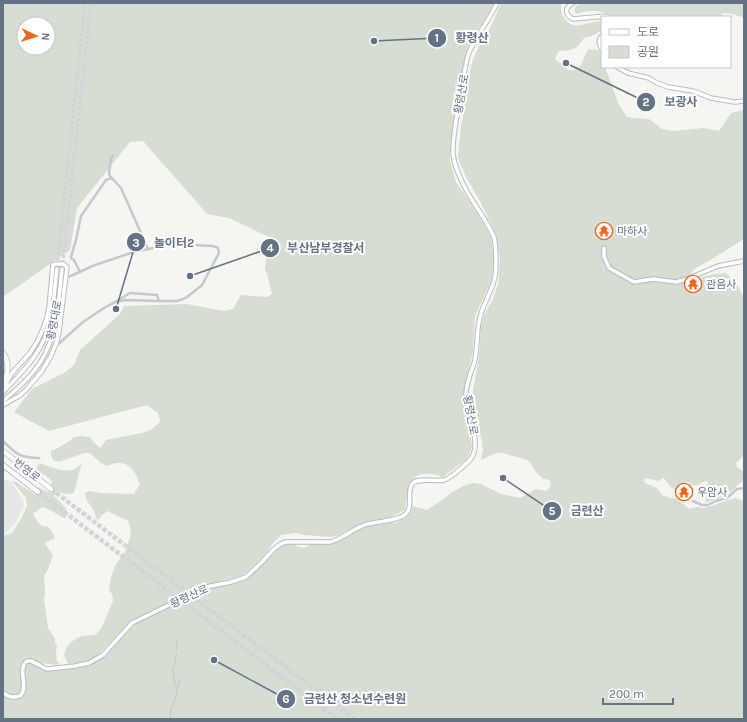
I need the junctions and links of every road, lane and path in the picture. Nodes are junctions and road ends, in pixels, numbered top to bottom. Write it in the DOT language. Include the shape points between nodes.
graph roads {
  1 [pos="497,3"];
  2 [pos="573,3"];
  3 [pos="601,17"];
  4 [pos="601,37"];
  5 [pos="601,47"];
  6 [pos="619,68"];
  7 [pos="744,101"];
  8 [pos="113,156"];
  9 [pos="112,178"];
  10 [pos="604,248"];
  11 [pos="148,249"];
  12 [pos="744,261"];
  13 [pos="56,269"];
  14 [pos="62,269"];
  15 [pos="80,272"];
  16 [pos="66,279"];
  17 [pos="115,302"];
  18 [pos="159,302"];
  19 [pos="55,347"];
  20 [pos="3,353"];
  21 [pos="12,373"];
  22 [pos="18,378"];
  23 [pos="3,384"];
  24 [pos="16,390"];
  25 [pos="3,391"];
  26 [pos="19,396"];
  27 [pos="3,401"];
  28 [pos="3,405"];
  29 [pos="3,441"];
  30 [pos="3,451"];
  31 [pos="39,458"];
  32 [pos="3,465"];
  33 [pos="744,488"];
  34 [pos="51,489"];
  35 [pos="38,492"];
  36 [pos="693,501"];
  37 [pos="3,693"];
  1 -- 37 [label="street, 황령산로" via="468,57 454,134 453,156 461,179 492,231 495,248 494,282 478,322 474,360 466,388 475,442 473,456 442,481 421,480 412,485 410,506 404,515 366,524 335,541 285,542 273,550 246,577 206,587 132,623 103,655 89,663 43,669 27,661 23,668 24,693 8,697"];
  2 -- 3 [label="street" via="566,10 573,20"];
  4 -- 5 [label="street"];
  6 -- 7 [label="street" via="649,78 668,88 693,91 735,102"];
  8 -- 9 [label="street" via="109,173"];
  9 -- 11 [label="street" via="121,188"];
  9 -- 15 [label="street" via="106,180 81,216 70,257"];
  10 -- 12 [label="street" via="609,268 634,282 653,279 676,282 718,266"];
  11 -- 15 [label="street"];
  11 -- 18 [label="street" via="176,244 213,246 219,249 219,254 200,288 183,299"];
  13 -- 22 [label="street, 황령대로" via="52,316 46,334 35,356"];
  14 -- 24 [label="street, 황령대로" via="57,321 52,339 35,370"];
  15 -- 16 [label="street"];
  16 -- 19 [label="street"];
  16 -- 21 [label="street" via="66,265 54,264 49,307 43,329 30,353"];
  17 -- 18 [label="street"];
  17 -- 18 [label="street" via="130,293 157,296"];
  17 -- 19 [label="street" via="84,322"];
  19 -- 26 [label="street" via="48,364"];
  20 -- 23 [label="highway" via="8,363"];
  21 -- 22 [label="street" via="14,378"];
  21 -- 25 [label="street"];
  22 -- 25 [label="street, 황령대로"];
  24 -- 26 [label="street" via="14,395"];
  24 -- 27 [label="street, 황령대로"];
  26 -- 28 [label="street"];
  29 -- 31 [label="street" via="19,455"];
  30 -- 34 [label="highway, 번영로"];
  32 -- 35 [label="highway, 번영로"];
  33 -- 36 [label="street" via="708,505"];
}
